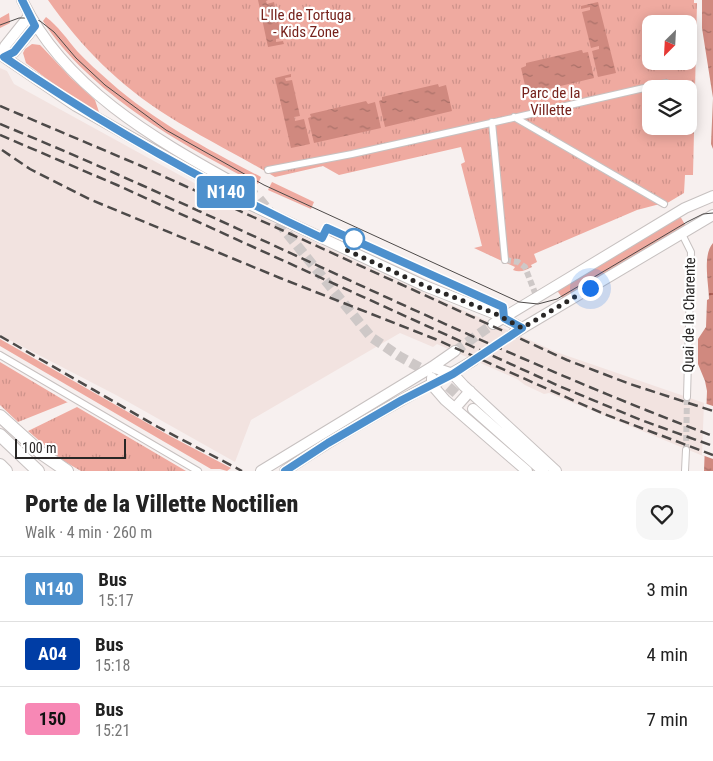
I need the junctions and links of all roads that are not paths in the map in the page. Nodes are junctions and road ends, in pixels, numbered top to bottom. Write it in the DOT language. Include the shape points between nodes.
graph roads {
  1 [pos="22,0"];
  2 [pos="29,16"];
  3 [pos="35,26"];
  4 [pos="2,57"];
  5 [pos="642,89"];
  6 [pos="513,119"];
  7 [pos="492,122"];
  8 [pos="268,170"];
  9 [pos="234,183"];
  10 [pos="712,197"];
  11 [pos="664,204"];
  12 [pos="713,215"];
  13 [pos="682,234"];
  14 [pos="505,260"];
  15 [pos="504,318"];
  16 [pos="493,324"];
  17 [pos="455,351"];
  18 [pos="0,355"];
  19 [pos="474,360"];
  20 [pos="432,367"];
  21 [pos="453,374"];
  22 [pos="432,385"];
  23 [pos="395,390"];
  24 [pos="470,391"];
  25 [pos="687,397"];
  26 [pos="402,400"];
  27 [pos="455,408"];
  28 [pos="473,409"];
  29 [pos="0,416"];
  30 [pos="0,436"];
  31 [pos="686,450"];
  32 [pos="0,466"];
  33 [pos="6,471"];
  34 [pos="38,471"];
  35 [pos="67,471"];
  36 [pos="198,471"];
  37 [pos="261,471"];
  38 [pos="285,471"];
  39 [pos="527,471"];
  40 [pos="542,471"];
  41 [pos="556,471"];
  42 [pos="685,471"];
  1 -- 2 [label="main road"];
  2 -- 3 [label="main road"];
  2 -- 4 [label="main road" via="5,46"];
  3 -- 4 [label="main road" via="14,52"];
  3 -- 9 [label="main road" via="73,70 119,112 152,136"];
  4 -- 15 [label="main road" via="76,106 256,203 425,286"];
  5 -- 6 [label="street"];
  6 -- 7 [label="street"];
  6 -- 11 [label="street"];
  7 -- 8 [label="street" via="477,129"];
  7 -- 14 [label="street"];
  10 -- 15 [label="main road" via="685,208"];
  12 -- 13 [label="main road"];
  13 -- 15 [label="main road" via="518,331"];
  13 -- 25 [label="street, Quai de la Charente" via="691,252"];
  15 -- 16 [label="main road"];
  17 -- 20 [label="main road"];
  18 -- 36 [label="street"];
  19 -- 21 [label="main road"];
  20 -- 21 [label="main road"];
  20 -- 22 [label="main road"];
  20 -- 23 [label="main road"];
  21 -- 22 [label="main road"];
  21 -- 24 [label="main road"];
  22 -- 26 [label="main road"];
  22 -- 27 [label="main road"];
  23 -- 26 [label="main road"];
  23 -- 37 [label="main road"];
  24 -- 27 [label="main road"];
  24 -- 41 [label="main road"];
  26 -- 38 [label="main road" via="313,451"];
  27 -- 39 [label="main road"];
  28 -- 40 [label="main road"];
  29 -- 35 [label="highway" via="41,453"];
  30 -- 34 [label="highway"];
  31 -- 42 [label="street"];
  32 -- 33 [label="highway"];
}
